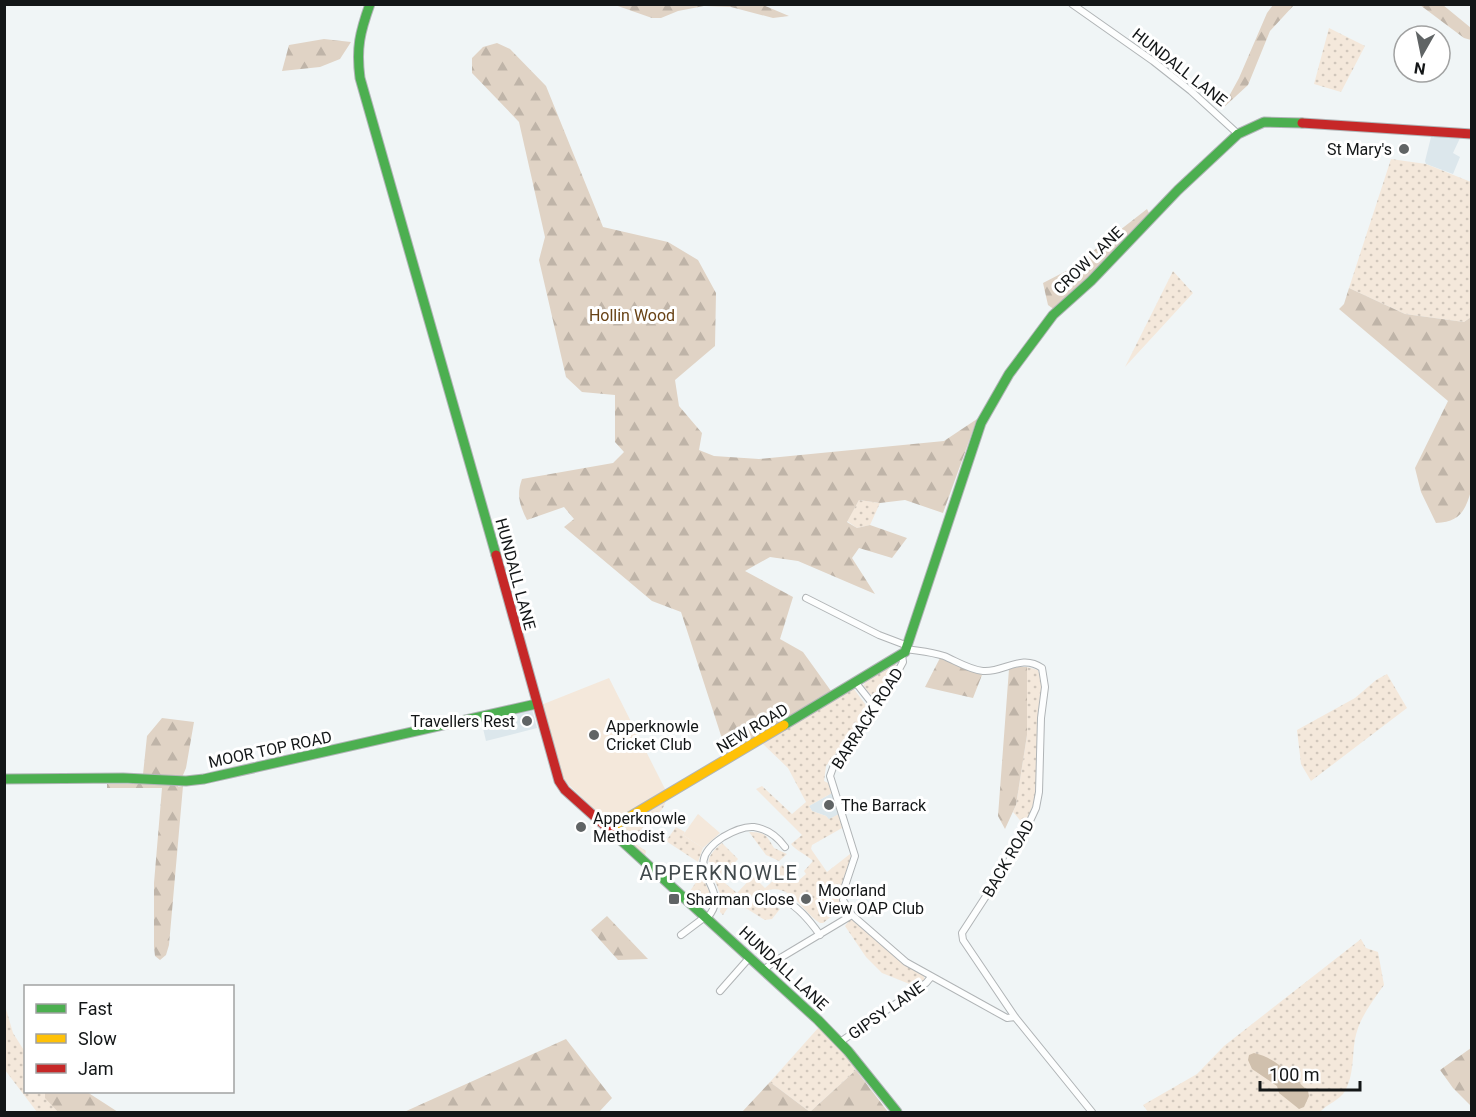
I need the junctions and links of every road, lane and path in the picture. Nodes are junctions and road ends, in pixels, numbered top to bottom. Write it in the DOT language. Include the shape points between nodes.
graph roads {
  1 [pos="370,4"];
  2 [pos="1072,4"];
  3 [pos="1238,134"];
  4 [pos="1472,134"];
  5 [pos="806,598"];
  6 [pos="906,650"];
  7 [pos="856,683"];
  8 [pos="536,704"];
  9 [pos="875,707"];
  10 [pos="4,779"];
  11 [pos="609,830"];
  12 [pos="781,845"];
  13 [pos="779,898"];
  14 [pos="852,915"];
  15 [pos="706,917"];
  16 [pos="820,934"];
  17 [pos="681,935"];
  18 [pos="750,957"];
  19 [pos="765,969"];
  20 [pos="932,977"];
  21 [pos="720,991"];
  22 [pos="1015,1017"];
  23 [pos="840,1042"];
  24 [pos="897,1113"];
  25 [pos="1092,1113"];
  1 -- 8 [label="street, HUNDALL LANE" via="356,42 360,78"];
  2 -- 3 [label="street, HUNDALL LANE" via="1153,61"];
  3 -- 4 [label="street, CROW LANE" via="1264,122 1278,121"];
  3 -- 6 [label="street, CROW LANE" via="1053,315 1009,374 973,443"];
  5 -- 6 [label="street"];
  6 -- 7 [label="street, NEW ROAD"];
  6 -- 9 [label="street, BARRACK ROAD" via="903,662"];
  6 -- 22 [label="street, BACK ROAD" via="941,655 985,672 1026,662 1042,668 1045,687 1036,808 1018,847 962,933"];
  7 -- 9 [label="street"];
  7 -- 11 [label="street, NEW ROAD"];
  8 -- 10 [label="street, MOOR TOP ROAD" via="204,779"];
  8 -- 11 [label="street, HUNDALL LANE" via="559,781"];
  9 -- 14 [label="street, BARRACK ROAD" via="835,762 830,776 855,856 843,894"];
  11 -- 15 [label="street, HUNDALL LANE"];
  12 -- 15 [label="street" via="770,832 752,827 731,832 710,847 703,865 716,901 714,910"];
  13 -- 16 [label="street" via="794,906"];
  14 -- 16 [label="street"];
  14 -- 20 [label="street" via="906,962"];
  15 -- 17 [label="street"];
  15 -- 18 [label="street, HUNDALL LANE"];
  16 -- 19 [label="street"];
  18 -- 19 [label="street, HUNDALL LANE"];
  18 -- 21 [label="street"];
  19 -- 23 [label="street, HUNDALL LANE"];
  20 -- 22 [label="street" via="1007,1018"];
  20 -- 23 [label="street, GIPSY LANE"];
  22 -- 25 [label="street"];
  23 -- 24 [label="street, HUNDALL LANE"];
}
